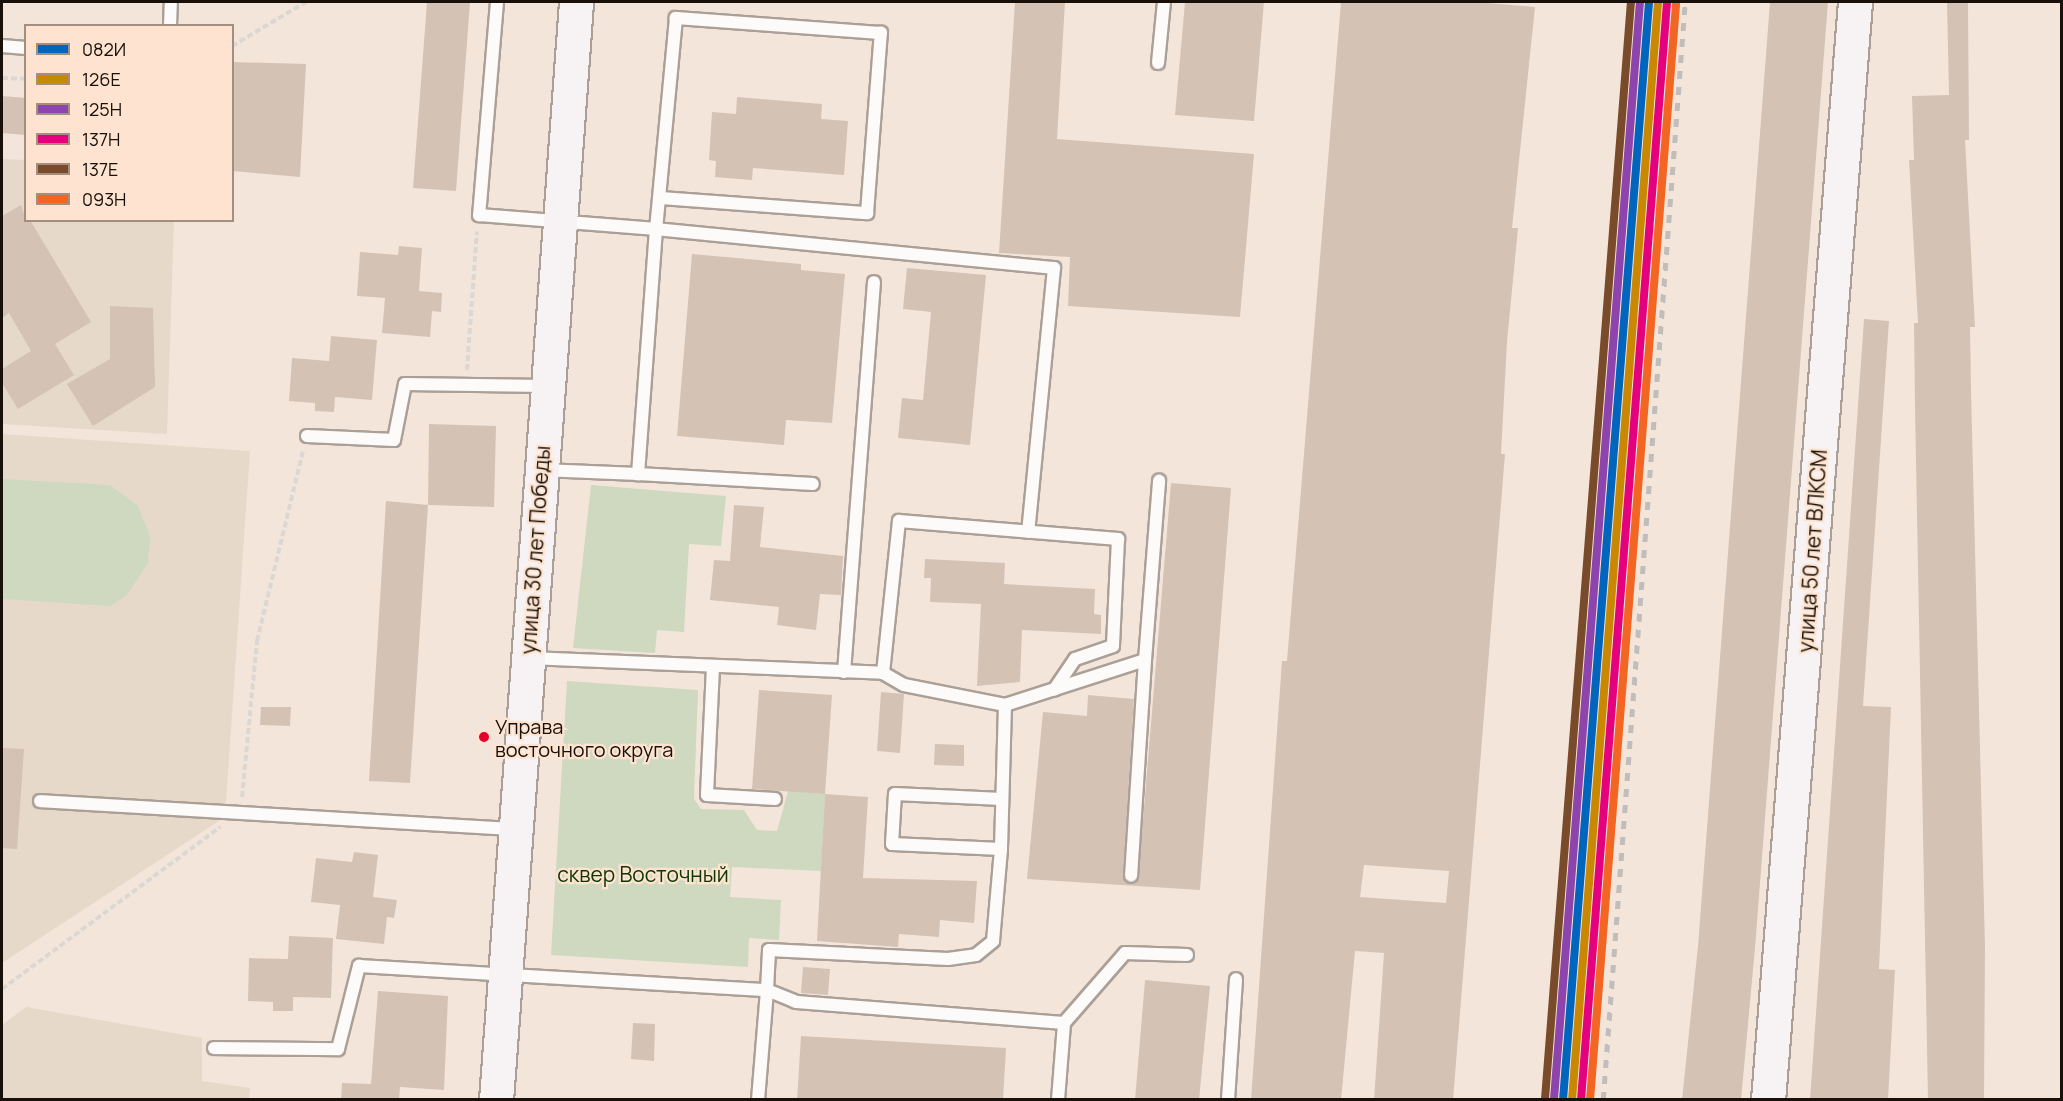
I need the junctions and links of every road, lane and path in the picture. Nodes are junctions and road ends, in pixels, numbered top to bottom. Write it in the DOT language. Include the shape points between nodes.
graph roads {
  1 [pos="171,2"];
  2 [pos="306,2"];
  3 [pos="497,2"];
  4 [pos="576,2"];
  5 [pos="1164,2"];
  6 [pos="1855,2"];
  7 [pos="170,24"];
  8 [pos="234,45"];
  9 [pos="2,46"];
  10 [pos="24,48"];
  11 [pos="1158,63"];
  12 [pos="2,78"];
  13 [pos="24,79"];
  14 [pos="661,198"];
  15 [pos="479,215"];
  16 [pos="558,221"];
  17 [pos="656,229"];
  18 [pos="874,282"];
  19 [pos="466,385"];
  20 [pos="546,386"];
  21 [pos="307,436"];
  22 [pos="540,470"];
  23 [pos="638,474"];
  24 [pos="1159,481"];
  25 [pos="813,484"];
  26 [pos="1028,532"];
  27 [pos="527,658"];
  28 [pos="1144,660"];
  29 [pos="713,667"];
  30 [pos="844,672"];
  31 [pos="883,673"];
  32 [pos="1054,690"];
  33 [pos="1005,705"];
  34 [pos="775,799"];
  35 [pos="1002,799"];
  36 [pos="40,801"];
  37 [pos="240,813"];
  38 [pos="515,829"];
  39 [pos="1001,849"];
  40 [pos="1131,876"];
  41 [pos="1188,955"];
  42 [pos="504,976"];
  43 [pos="1236,980"];
  44 [pos="2,989"];
  45 [pos="767,990"];
  46 [pos="1064,1023"];
  47 [pos="214,1048"];
  48 [pos="496,1100"];
  49 [pos="758,1100"];
  50 [pos="1058,1100"];
  51 [pos="1228,1100"];
  52 [pos="1768,1100"];
  1 -- 7 [label="lane"];
  2 -- 8 [label="path"];
  3 -- 15 [label="lane"];
  4 -- 16 [label="street, улица 30 лет Победы"];
  5 -- 11 [label="lane"];
  6 -- 52 [label="street, улица 50 лет ВЛКСМ"];
  9 -- 10 [label="lane"];
  12 -- 13 [label="path"];
  14 -- 14 [label="lane" via="676,18 881,33 867,213"];
  14 -- 17 [label="lane"];
  15 -- 16 [label="lane"];
  15 -- 19 [label="path"];
  16 -- 17 [label="lane"];
  16 -- 20 [label="street, улица 30 лет Победы"];
  17 -- 23 [label="lane"];
  17 -- 26 [label="lane" via="1054,267"];
  18 -- 30 [label="lane"];
  19 -- 20 [label="lane"];
  19 -- 21 [label="lane" via="405,384 394,440"];
  20 -- 22 [label="street, улица 30 лет Победы"];
  21 -- 37 [label="path" via="256,641"];
  22 -- 23 [label="lane"];
  22 -- 27 [label="street, улица 30 лет Победы"];
  23 -- 25 [label="lane"];
  24 -- 28 [label="lane"];
  26 -- 31 [label="lane" via="899,521"];
  26 -- 32 [label="lane" via="1118,539 1113,646 1075,659"];
  27 -- 29 [label="lane"];
  27 -- 38 [label="street, улица 30 лет Победы"];
  28 -- 32 [label="lane"];
  28 -- 40 [label="lane"];
  29 -- 30 [label="lane"];
  29 -- 34 [label="lane" via="707,795"];
  30 -- 31 [label="lane"];
  31 -- 33 [label="lane" via="904,685"];
  32 -- 33 [label="lane"];
  33 -- 35 [label="lane"];
  35 -- 39 [label="lane"];
  35 -- 39 [label="lane" via="895,794 892,844"];
  36 -- 37 [label="lane"];
  37 -- 38 [label="lane"];
  37 -- 44 [label="path"];
  38 -- 42 [label="street, улица 30 лет Победы"];
  39 -- 45 [label="lane" via="996,928 987,948 948,959 769,950"];
  41 -- 46 [label="lane" via="1125,953"];
  42 -- 45 [label="lane"];
  42 -- 47 [label="lane" via="359,966 338,1049"];
  42 -- 48 [label="street, улица 30 лет Победы"];
  43 -- 51 [label="lane"];
  45 -- 46 [label="lane" via="796,1002"];
  45 -- 49 [label="lane"];
  46 -- 50 [label="lane"];
}
